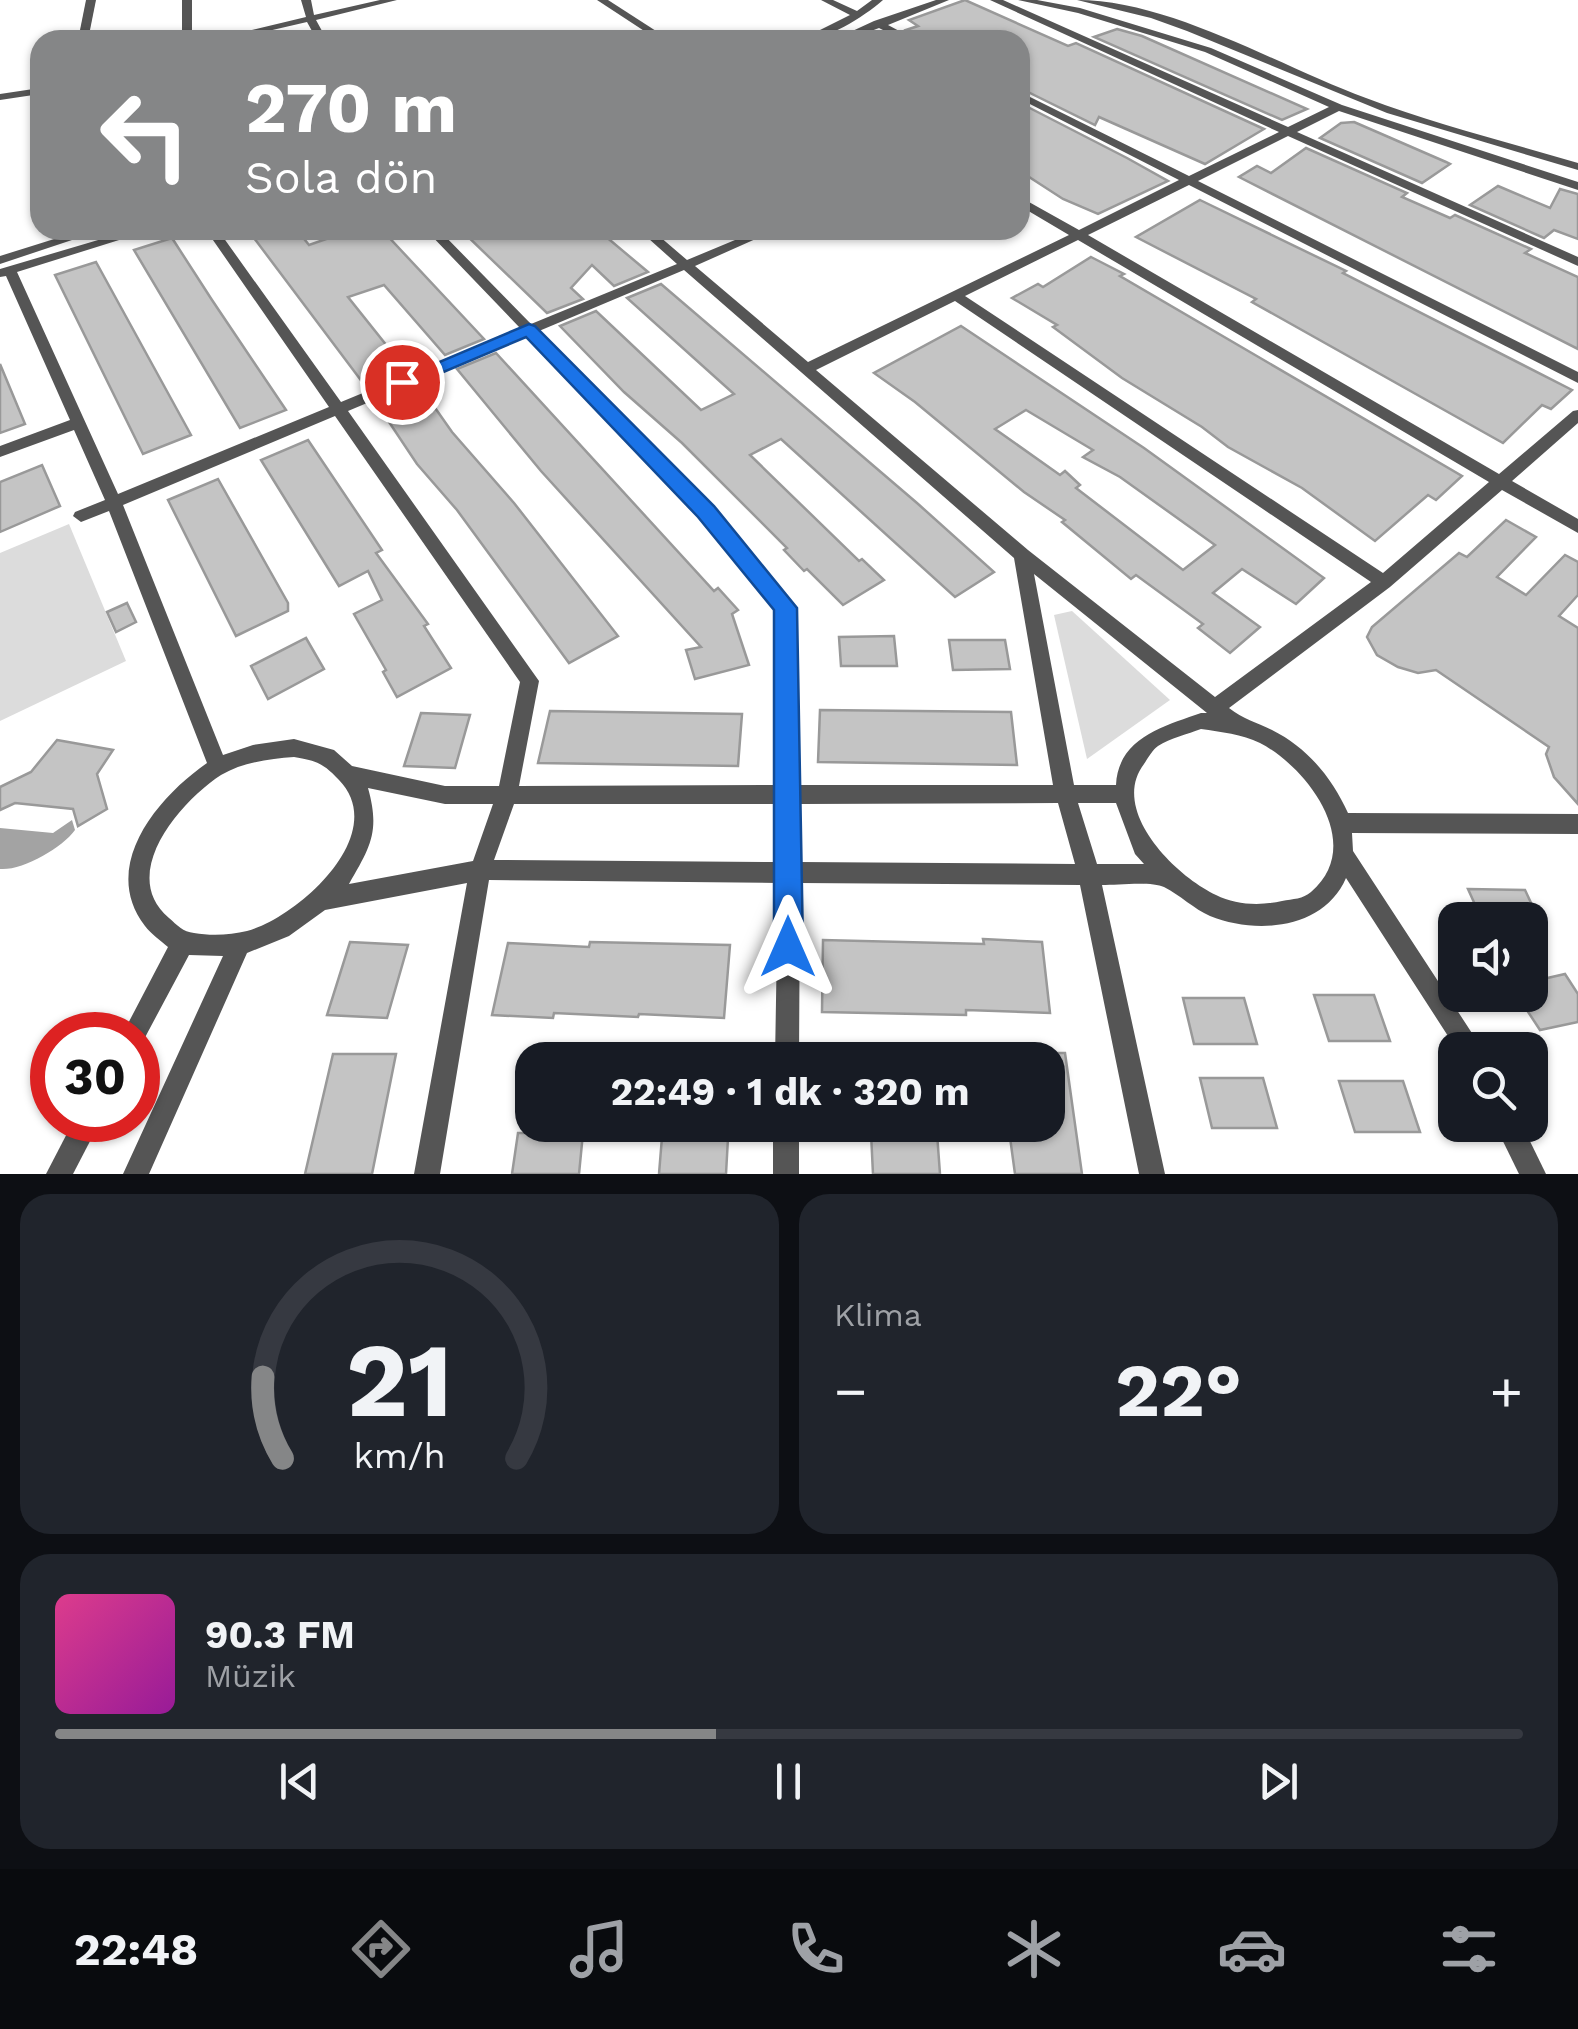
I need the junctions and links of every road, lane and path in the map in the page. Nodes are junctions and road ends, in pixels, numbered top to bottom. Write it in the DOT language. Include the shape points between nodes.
graph roads {
  1 [pos="91,0"];
  2 [pos="187,0"];
  3 [pos="306,0"];
  4 [pos="392,0"];
  5 [pos="602,0"];
  6 [pos="826,0"];
  7 [pos="878,0"];
  8 [pos="944,0"];
  9 [pos="995,0"];
  10 [pos="1023,0"];
  11 [pos="1082,0"];
  12 [pos="858,14"];
  13 [pos="311,20"];
  14 [pos="877,23"];
  15 [pos="85,30"];
  16 [pos="187,30"];
  17 [pos="264,30"];
  18 [pos="316,30"];
  19 [pos="649,30"];
  20 [pos="825,30"];
  21 [pos="861,30"];
  22 [pos="891,30"];
  23 [pos="30,92"];
  24 [pos="0,96"];
  25 [pos="1030,100"];
  26 [pos="1338,107"];
  27 [pos="1288,132"];
  28 [pos="1578,167"];
  29 [pos="1188,181"];
  30 [pos="1578,186"];
  31 [pos="1030,207"];
  32 [pos="1077,236"];
  33 [pos="68,240"];
  34 [pos="108,240"];
  35 [pos="219,240"];
  36 [pos="442,240"];
  37 [pos="656,240"];
  38 [pos="746,240"];
  39 [pos="1578,262"];
  40 [pos="685,265"];
  41 [pos="3,268"];
  42 [pos="955,295"];
  43 [pos="529,330"];
  44 [pos="806,369"];
  45 [pos="1578,378"];
  46 [pos="338,409"];
  47 [pos="1578,415"];
  48 [pos="80,422"];
  49 [pos="0,452"];
  50 [pos="1501,482"];
  51 [pos="114,502"];
  52 [pos="80,516"];
  53 [pos="1578,527"];
  54 [pos="1022,555"];
  55 [pos="1384,582"];
  56 [pos="1214,708"];
  57 [pos="1236,725"];
  58 [pos="218,766"];
  59 [pos="352,775"];
  60 [pos="1065,794"];
  61 [pos="1123,794"];
  62 [pos="506,795"];
  63 [pos="790,795"];
  64 [pos="1342,823"];
  65 [pos="1578,824"];
  66 [pos="1344,856"];
  67 [pos="480,870"];
  68 [pos="789,872"];
  69 [pos="1089,874"];
  70 [pos="1163,874"];
  71 [pos="325,898"];
  72 [pos="183,943"];
  73 [pos="238,948"];
  74 [pos="146,1012"];
  75 [pos="1459,1032"];
  76 [pos="787,1042"];
  77 [pos="76,1142"];
  78 [pos="786,1142"];
  79 [pos="1517,1142"];
  80 [pos="58,1174"];
  81 [pos="136,1174"];
  82 [pos="427,1174"];
  83 [pos="786,1174"];
  84 [pos="1152,1174"];
  85 [pos="1533,1174"];
  1 -- 15 [label="street"];
  2 -- 16 [label="street"];
  3 -- 13 [label="street"];
  4 -- 13 [label="street"];
  5 -- 19 [label="street"];
  6 -- 12 [label="street"];
  7 -- 12 [label="street"];
  8 -- 14 [label="street"];
  9 -- 27 [label="street"];
  10 -- 26 [label="street" via="1208,50"];
  11 -- 28 [label="street" via="1170,21 1366,102"];
  12 -- 20 [label="street"];
  13 -- 17 [label="street"];
  13 -- 18 [label="street"];
  14 -- 21 [label="street"];
  14 -- 22 [label="street"];
  23 -- 24 [label="street"];
  25 -- 29 [label="street"];
  26 -- 27 [label="street"];
  26 -- 30 [label="street"];
  27 -- 29 [label="street"];
  27 -- 39 [label="street"];
  29 -- 32 [label="street"];
  29 -- 45 [label="street"];
  31 -- 32 [label="street"];
  32 -- 42 [label="street"];
  32 -- 50 [label="street"];
  33 -- 41 [label="street"];
  34 -- 41 [label="street"];
  35 -- 46 [label="street"];
  36 -- 43 [label="street"];
  37 -- 40 [label="street"];
  38 -- 40 [label="street"];
  40 -- 43 [label="street"];
  40 -- 44 [label="street"];
  41 -- 48 [label="street"];
  42 -- 44 [label="street"];
  42 -- 55 [label="street"];
  43 -- 46 [label="street"];
  43 -- 63 [label="street" via="706,511 786,608"];
  44 -- 54 [label="street"];
  46 -- 51 [label="street"];
  46 -- 62 [label="street" via="530,681"];
  47 -- 50 [label="street"];
  48 -- 49 [label="street"];
  48 -- 51 [label="street"];
  50 -- 53 [label="street"];
  50 -- 55 [label="street"];
  51 -- 52 [label="street"];
  51 -- 58 [label="street"];
  54 -- 56 [label="street"];
  54 -- 60 [label="street"];
  55 -- 56 [label="street"];
  56 -- 57 [label="street"];
  57 -- 61 [label="street" via="1202,720 1170,726 1145,741 1128,764"];
  57 -- 64 [label="street" via="1302,761 1327,790"];
  58 -- 59 [label="street" via="256,751 294,748 328,756"];
  58 -- 72 [label="street" via="163,814 138,875 142,904 158,928"];
  59 -- 62 [label="street" via="445,795"];
  59 -- 71 [label="street" via="363,801 362,832 350,866"];
  60 -- 61 [label="street"];
  60 -- 63 [label="street"];
  60 -- 69 [label="street"];
  61 -- 70 [label="street" via="1134,835"];
  62 -- 63 [label="street"];
  62 -- 67 [label="street"];
  63 -- 68 [label="street"];
  64 -- 65 [label="street"];
  64 -- 66 [label="street"];
  66 -- 70 [label="street" via="1333,884 1309,906 1276,916 1197,899"];
  66 -- 75 [label="street"];
  67 -- 68 [label="street"];
  67 -- 71 [label="street"];
  67 -- 82 [label="street"];
  68 -- 69 [label="street"];
  68 -- 76 [label="street"];
  69 -- 70 [label="street"];
  69 -- 84 [label="street"];
  71 -- 73 [label="street" via="296,922"];
  72 -- 73 [label="street"];
  72 -- 74 [label="street"];
  73 -- 81 [label="street"];
  77 -- 80 [label="street"];
  78 -- 83 [label="street"];
  79 -- 85 [label="street"];
}
